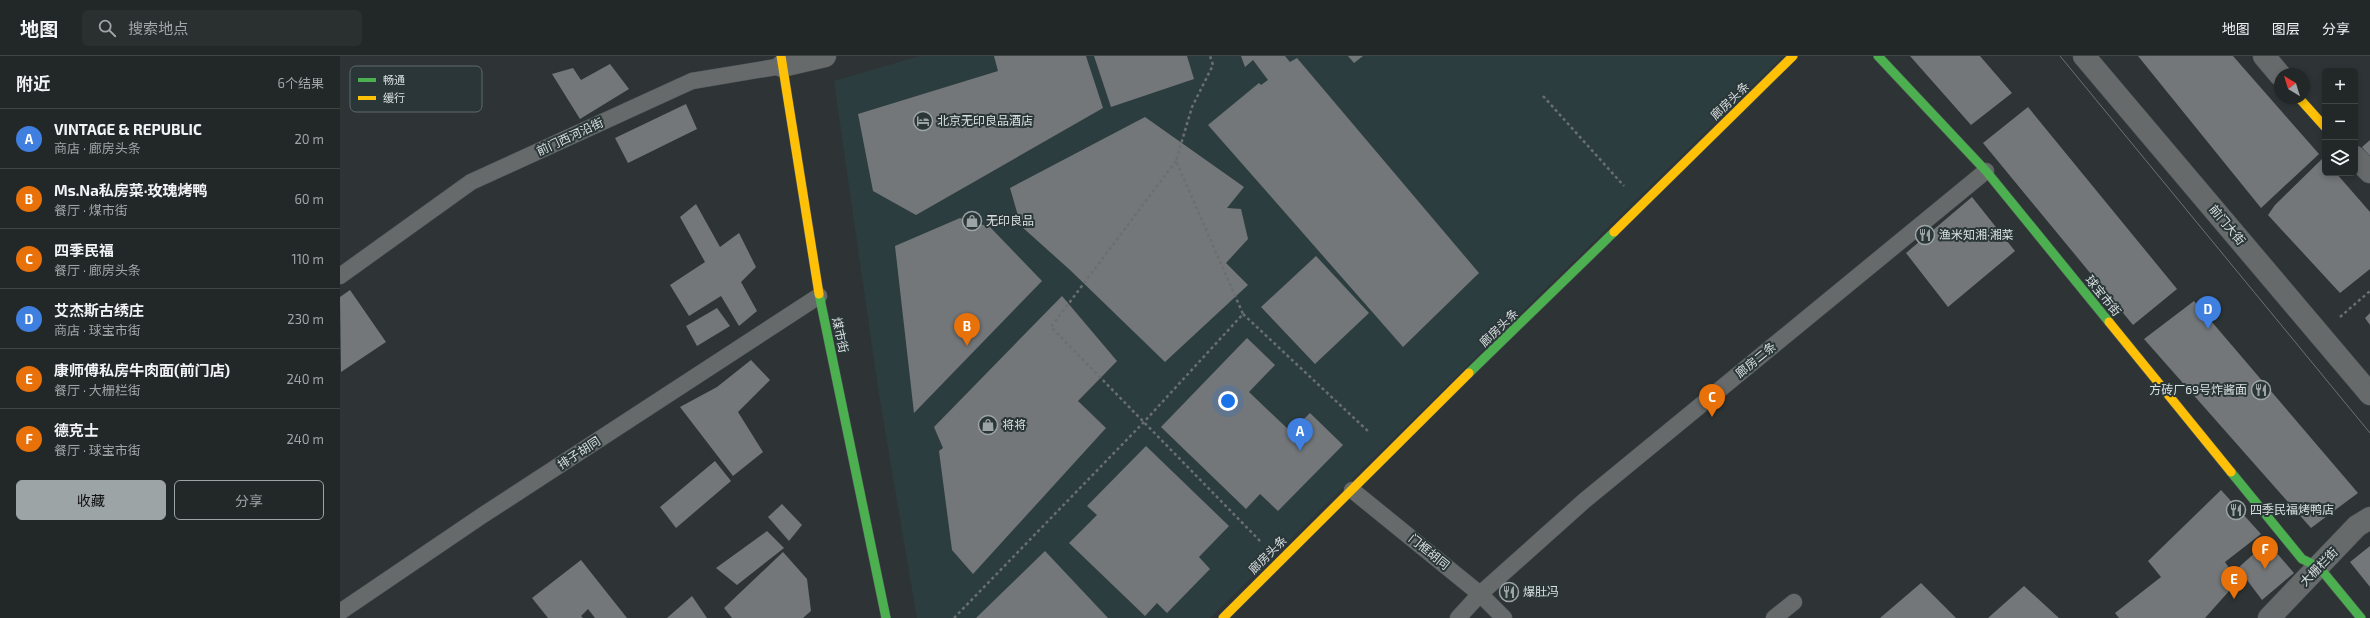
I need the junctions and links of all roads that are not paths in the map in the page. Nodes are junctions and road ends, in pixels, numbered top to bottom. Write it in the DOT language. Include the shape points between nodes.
graph roads {
  1 [pos="825,56"];
  2 [pos="1793,56"];
  3 [pos="1878,56"];
  4 [pos="2084,56"];
  5 [pos="2264,56"];
  6 [pos="781,61"];
  7 [pos="2274,68"];
  8 [pos="2304,104"];
  9 [pos="2322,124"];
  10 [pos="2358,160"];
  11 [pos="1986,171"];
  12 [pos="2370,172"];
  13 [pos="340,276"];
  14 [pos="819,296"];
  15 [pos="2370,394"];
  16 [pos="1352,490"];
  17 [pos="2370,518"];
  18 [pos="2310,563"];
  19 [pos="1480,594"];
  20 [pos="1794,602"];
  21 [pos="340,612"];
  22 [pos="886,618"];
  23 [pos="1223,618"];
  24 [pos="1458,618"];
  25 [pos="1504,618"];
  26 [pos="1774,618"];
  27 [pos="2269,618"];
  28 [pos="2361,618"];
  1 -- 6 [label="street, 前门西河沿街"];
  2 -- 16 [label="street, 廊房头条"];
  3 -- 11 [label="street, 球宝市街"];
  4 -- 15 [label="street, 前门大街"];
  5 -- 7 [label="street"];
  6 -- 13 [label="lane, 前门西河沿街" via="692,81 471,182"];
  6 -- 14 [label="street, 煤市街"];
  8 -- 9 [label="street"];
  10 -- 12 [label="street"];
  11 -- 18 [label="street, 球宝市街"];
  11 -- 19 [label="lane, 廊房二条" via="1584,501"];
  14 -- 21 [label="lane, 排子胡同" via="480,517"];
  14 -- 22 [label="street, 煤市街"];
  16 -- 19 [label="lane, 门框胡同"];
  16 -- 23 [label="street, 廊房头条"];
  17 -- 18 [label="street, 大栅栏街"];
  18 -- 27 [label="street, 大栅栏街"];
  18 -- 28 [label="street, 球宝市街"];
  19 -- 24 [label="lane, 廊房二条"];
  19 -- 25 [label="lane, 门框胡同"];
  20 -- 26 [label="lane"];
}
